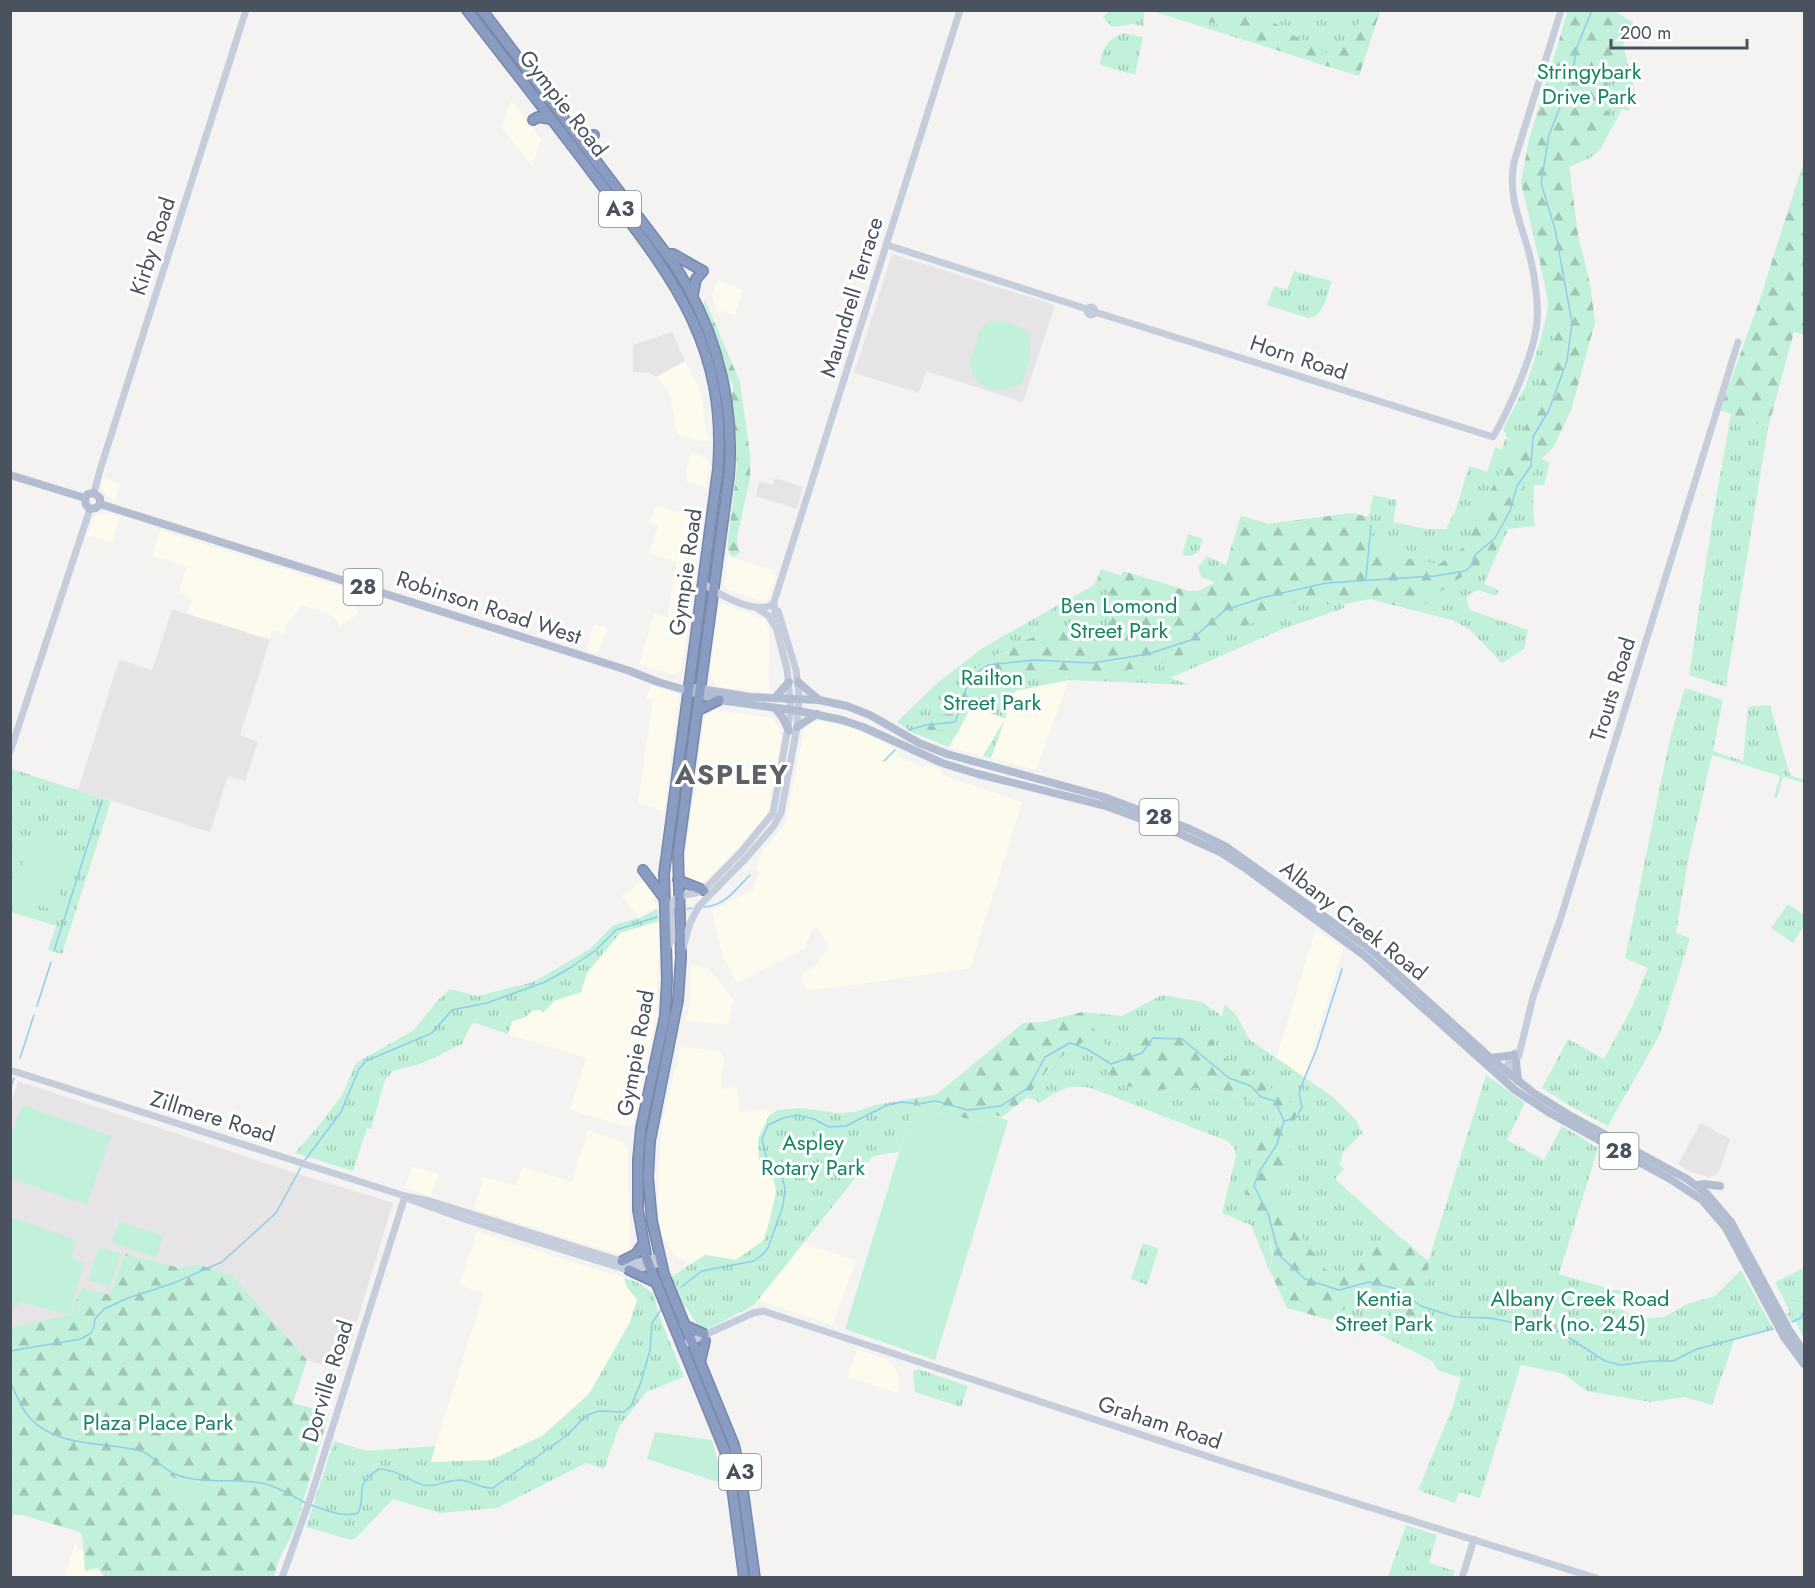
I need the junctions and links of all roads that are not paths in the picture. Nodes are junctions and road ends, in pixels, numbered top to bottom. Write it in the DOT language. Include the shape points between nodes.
graph roads {
  1 [pos="246,10"];
  2 [pos="467,10"];
  3 [pos="482,10"];
  4 [pos="960,10"];
  5 [pos="1561,10"];
  6 [pos="551,118"];
  7 [pos="533,120"];
  8 [pos="577,135"];
  9 [pos="589,152"];
  10 [pos="887,245"];
  11 [pos="668,254"];
  12 [pos="693,295"];
  13 [pos="1738,342"];
  14 [pos="10,475"];
  15 [pos="716,485"];
  16 [pos="728,486"];
  17 [pos="94,493"];
  18 [pos="85,498"];
  19 [pos="100,504"];
  20 [pos="90,508"];
  21 [pos="703,583"];
  22 [pos="713,590"];
  23 [pos="778,594"];
  24 [pos="773,604"];
  25 [pos="756,607"];
  26 [pos="776,627"];
  27 [pos="789,682"];
  28 [pos="798,682"];
  29 [pos="689,689"];
  30 [pos="699,692"];
  31 [pos="774,698"];
  32 [pos="795,698"];
  33 [pos="719,700"];
  34 [pos="819,700"];
  35 [pos="775,708"];
  36 [pos="697,711"];
  37 [pos="795,711"];
  38 [pos="817,714"];
  39 [pos="797,727"];
  40 [pos="789,731"];
  41 [pos="10,752"];
  42 [pos="643,870"];
  43 [pos="678,880"];
  44 [pos="704,890"];
  45 [pos="679,896"];
  46 [pos="664,898"];
  47 [pos="666,951"];
  48 [pos="681,957"];
  49 [pos="1491,1058"];
  50 [pos="1515,1059"];
  51 [pos="10,1070"];
  52 [pos="1504,1076"];
  53 [pos="1518,1081"];
  54 [pos="1697,1185"];
  55 [pos="1720,1186"];
  56 [pos="405,1196"];
  57 [pos="643,1244"];
  58 [pos="660,1260"];
  59 [pos="622,1261"];
  60 [pos="648,1263"];
  61 [pos="629,1270"];
  62 [pos="657,1286"];
  63 [pos="684,1325"];
  64 [pos="705,1338"];
  65 [pos="688,1346"];
  66 [pos="1804,1352"];
  67 [pos="700,1362"];
  68 [pos="1804,1364"];
  69 [pos="1474,1539"];
  70 [pos="286,1576"];
  71 [pos="744,1578"];
  72 [pos="755,1578"];
  73 [pos="1462,1578"];
  74 [pos="1596,1578"];
  1 -- 17 [label="street, Kirby Road"];
  2 -- 6 [label="highway, Gympie Road / A3"];
  3 -- 8 [label="highway, Gympie Road / A3"];
  4 -- 10 [label="street, Maundrell Terrace"];
  5 -- 10 [label="street, Horn Road" via="1511,177 1513,201 1531,260 1537,323 1519,383 1493,437"];
  6 -- 7 [label="highway"];
  6 -- 15 [label="highway, Gympie Road / A3" via="663,266 696,326 716,397"];
  8 -- 9 [label="highway, Gympie Road / A3"];
  8 -- 9 [label="highway" via="595,138"];
  9 -- 11 [label="highway, Gympie Road / A3"];
  10 -- 23 [label="street, Maundrell Terrace"];
  11 -- 12 [label="highway, Gympie Road / A3"];
  11 -- 12 [label="highway" via="704,271 696,279"];
  12 -- 16 [label="highway, Gympie Road / A3" via="714,343 726,391"];
  13 -- 50 [label="street, Trouts Road"];
  14 -- 18 [label="main road"];
  15 -- 16 [label="highway, Gympie Road"];
  15 -- 21 [label="highway, Gympie Road / A3"];
  16 -- 22 [label="highway, Gympie Road / A3"];
  17 -- 18 [label="main road"];
  17 -- 19 [label="main road"];
  18 -- 20 [label="main road"];
  19 -- 20 [label="main road"];
  19 -- 29 [label="main road, Robinson Road West / 28"];
  20 -- 41 [label="street"];
  21 -- 22 [label="street"];
  21 -- 29 [label="highway, Gympie Road / A3"];
  22 -- 25 [label="street"];
  22 -- 30 [label="highway, Gympie Road / A3"];
  23 -- 24 [label="street, Maundrell Terrace"];
  23 -- 28 [label="street, Maundrell Terrace" via="778,612"];
  24 -- 25 [label="street"];
  24 -- 26 [label="street, Maundrell Terrace"];
  25 -- 26 [label="street"];
  26 -- 27 [label="street, Maundrell Terrace"];
  27 -- 31 [label="main road"];
  27 -- 32 [label="street, Maundrell Terrace"];
  28 -- 32 [label="street, Maundrell Terrace"];
  28 -- 34 [label="main road"];
  29 -- 30 [label="main road, Robinson Road West / 28"];
  29 -- 46 [label="highway, Gympie Road / A3"];
  30 -- 31 [label="main road, Robinson Road West / 28"];
  30 -- 33 [label="main road, Robinson Road West / 28"];
  30 -- 36 [label="highway, Gympie Road / A3"];
  31 -- 32 [label="main road, Robinson Road West / 28"];
  32 -- 34 [label="main road, Albany Creek Road / 28"];
  32 -- 37 [label="street, Maundrell Terrace"];
  33 -- 35 [label="main road, Robinson Road West / 28"];
  33 -- 36 [label="highway"];
  34 -- 49 [label="main road, Albany Creek Road / 28" via="860,711 947,754 1090,792 1215,840 1370,949"];
  35 -- 37 [label="main road, Robinson Road West / 28"];
  35 -- 40 [label="main road"];
  36 -- 43 [label="highway, Gympie Road / A3"];
  37 -- 38 [label="main road, Albany Creek Road / 28"];
  37 -- 39 [label="street"];
  37 -- 40 [label="street"];
  38 -- 39 [label="main road"];
  38 -- 52 [label="main road, Albany Creek Road / 28" via="858,725 948,765 1106,806 1211,847 1365,956"];
  39 -- 48 [label="street" via="779,817 699,906 689,925"];
  40 -- 44 [label="street" via="771,816"];
  42 -- 46 [label="highway"];
  43 -- 44 [label="highway"];
  43 -- 45 [label="highway, Gympie Road / A3"];
  44 -- 45 [label="street"];
  45 -- 47 [label="street" via="671,904 672,939"];
  45 -- 48 [label="highway, Gympie Road / A3"];
  46 -- 47 [label="highway, Gympie Road / A3"];
  47 -- 57 [label="highway, Gympie Road / A3" via="664,1026 641,1128 638,1160 637,1195"];
  48 -- 58 [label="highway, Gympie Road / A3" via="676,1020 649,1152 649,1195"];
  49 -- 50 [label="main road"];
  49 -- 52 [label="main road, Albany Creek Road / 28"];
  50 -- 52 [label="street, Trouts Road"];
  50 -- 53 [label="main road"];
  51 -- 56 [label="street, Zillmere Road"];
  52 -- 53 [label="main road, Albany Creek Road / 28"];
  52 -- 68 [label="main road, Albany Creek Road / 28" via="1548,1112 1704,1202 1730,1235 1784,1337"];
  53 -- 54 [label="main road, Albany Creek Road / 28" via="1563,1111"];
  54 -- 55 [label="main road"];
  54 -- 66 [label="main road, Albany Creek Road / 28" via="1731,1222"];
  56 -- 59 [label="street, Zillmere Road"];
  56 -- 61 [label="street, Zillmere Road" via="474,1222"];
  56 -- 70 [label="street, Dorville Road"];
  57 -- 59 [label="highway" via="636,1254"];
  57 -- 60 [label="highway, Gympie Road / A3"];
  58 -- 60 [label="street, Zillmere Road"];
  58 -- 63 [label="highway, Gympie Road / A3"];
  59 -- 60 [label="street, Zillmere Road"];
  60 -- 61 [label="street, Zillmere Road"];
  60 -- 62 [label="highway, Gympie Road / A3"];
  61 -- 62 [label="highway"];
  62 -- 65 [label="highway, Gympie Road / A3"];
  63 -- 64 [label="highway"];
  63 -- 65 [label="highway, Gympie Road / A3"];
  64 -- 65 [label="street, Graham Road"];
  64 -- 67 [label="highway"];
  64 -- 69 [label="street, Graham Road" via="753,1312 763,1311"];
  65 -- 67 [label="highway, Gympie Road / A3"];
  65 -- 71 [label="highway, Gympie Road / A3" via="727,1459"];
  67 -- 72 [label="highway, Gympie Road / A3" via="738,1461"];
  69 -- 73 [label="street"];
  69 -- 74 [label="street, Graham Road"];
}
